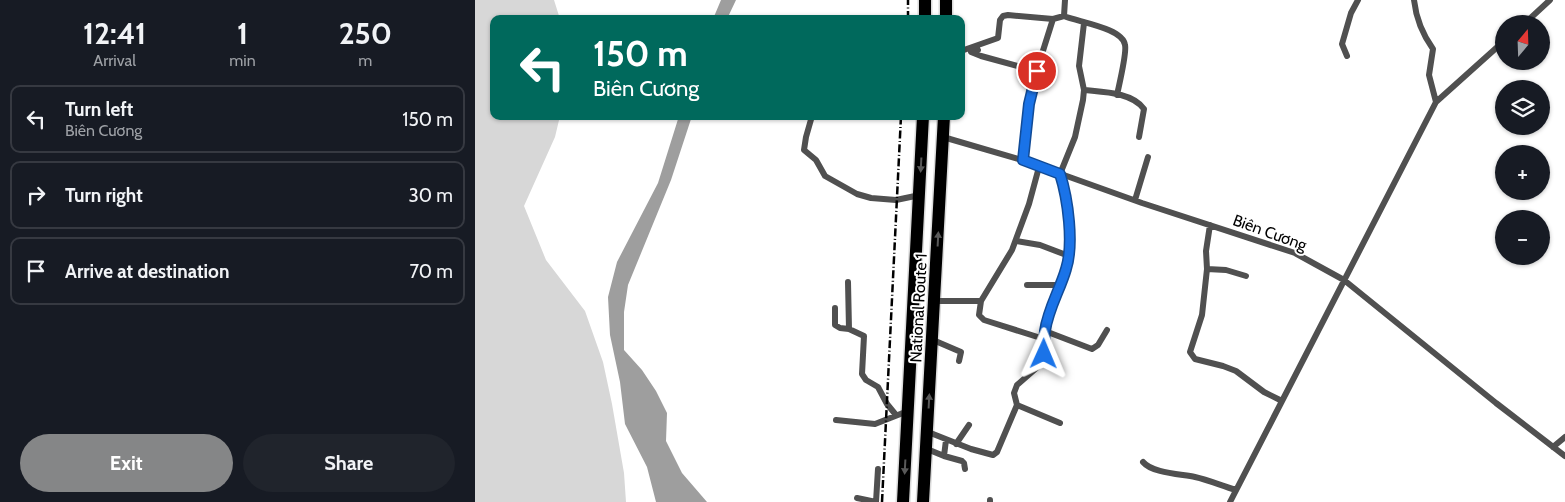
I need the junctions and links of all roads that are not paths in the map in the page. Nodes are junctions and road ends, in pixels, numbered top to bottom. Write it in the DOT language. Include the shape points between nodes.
graph roads {
  1 [pos="925,0"];
  2 [pos="945,0"];
  3 [pos="1065,0"];
  4 [pos="1357,0"];
  5 [pos="1414,0"];
  6 [pos="1550,0"];
  7 [pos="925,15"];
  8 [pos="946,15"];
  9 [pos="1534,15"];
  10 [pos="1064,16"];
  11 [pos="1053,19"];
  12 [pos="1084,23"];
  13 [pos="996,44"];
  14 [pos="1495,49"];
  15 [pos="965,50"];
  16 [pos="1347,56"];
  17 [pos="1037,71"];
  18 [pos="1084,90"];
  19 [pos="1117,95"];
  20 [pos="1435,102"];
  21 [pos="811,120"];
  22 [pos="923,120"];
  23 [pos="944,120"];
  24 [pos="943,137"];
  25 [pos="1139,137"];
  26 [pos="1147,157"];
  27 [pos="1023,160"];
  28 [pos="1039,167"];
  29 [pos="1060,174"];
  30 [pos="920,195"];
  31 [pos="1135,200"];
  32 [pos="1210,225"];
  33 [pos="1016,241"];
  34 [pos="1069,256"];
  35 [pos="1207,269"];
  36 [pos="1246,276"];
  37 [pos="1344,280"];
  38 [pos="848,282"];
  39 [pos="1061,284"];
  40 [pos="1027,285"];
  41 [pos="935,301"];
  42 [pos="981,301"];
  43 [pos="835,308"];
  44 [pos="849,329"];
  45 [pos="1045,330"];
  46 [pos="1107,330"];
  47 [pos="1044,339"];
  48 [pos="933,340"];
  49 [pos="959,361"];
  50 [pos="1282,401"];
  51 [pos="1017,404"];
  52 [pos="902,413"];
  53 [pos="836,420"];
  54 [pos="1060,423"];
  55 [pos="969,424"];
  56 [pos="927,432"];
  57 [pos="1565,437"];
  58 [pos="946,440"];
  59 [pos="956,444"];
  60 [pos="1553,447"];
  61 [pos="927,449"];
  62 [pos="945,456"];
  63 [pos="1565,456"];
  64 [pos="1143,462"];
  65 [pos="878,469"];
  66 [pos="965,469"];
  67 [pos="1236,490"];
  68 [pos="857,498"];
  69 [pos="876,502"];
  70 [pos="903,502"];
  71 [pos="923,502"];
  72 [pos="1230,502"];
  1 -- 7 [label="highway"];
  2 -- 8 [label="highway"];
  3 -- 10 [label="street"];
  4 -- 16 [label="street" via="1342,44"];
  5 -- 20 [label="street" via="1421,29 1433,50 1429,75"];
  6 -- 9 [label="street"];
  10 -- 11 [label="street"];
  10 -- 12 [label="street"];
  11 -- 15 [label="street" via="1003,16 998,38"];
  11 -- 17 [label="street"];
  12 -- 18 [label="street" via="1079,66"];
  12 -- 19 [label="street" via="1110,30 1125,42"];
  13 -- 17 [label="street" via="971,52"];
  14 -- 20 [label="street"];
  17 -- 27 [label="street" via="1029,104"];
  18 -- 19 [label="street"];
  18 -- 29 [label="street" via="1078,126"];
  19 -- 25 [label="street" via="1136,102 1144,109"];
  20 -- 37 [label="street"];
  21 -- 30 [label="street" via="804,150 816,160 825,176 871,198 896,200"];
  22 -- 30 [label="highway, National Route 1, one-way"];
  23 -- 24 [label="highway, National Route 1"];
  24 -- 27 [label="street, Biên Cương"];
  41 -- 24 [label="highway, National Route 1, one-way"];
  26 -- 31 [label="street"];
  27 -- 28 [label="street, Biên Cương"];
  28 -- 29 [label="street, Biên Cương"];
  28 -- 33 [label="street"];
  29 -- 31 [label="street, Biên Cương"];
  29 -- 34 [label="street" via="1067,201"];
  30 -- 52 [label="highway, National Route 1"];
  31 -- 32 [label="street, Biên Cương"];
  32 -- 35 [label="street"];
  32 -- 37 [label="street, Biên Cương" via="1295,253"];
  33 -- 34 [label="street" via="1040,245"];
  33 -- 42 [label="street"];
  34 -- 39 [label="street"];
  35 -- 36 [label="street"];
  35 -- 50 [label="street" via="1202,315 1191,356 1236,371"];
  37 -- 50 [label="street"];
  37 -- 60 [label="street, Biên Cương"];
  38 -- 44 [label="street"];
  39 -- 40 [label="street"];
  39 -- 45 [label="street"];
  41 -- 42 [label="street"];
  41 -- 48 [label="highway, National Route 1"];
  42 -- 47 [label="street" via="979,315 984,320"];
  43 -- 44 [label="street" via="835,325"];
  44 -- 52 [label="street" via="864,336 861,374 878,387 887,404"];
  45 -- 46 [label="street" via="1092,349"];
  45 -- 47 [label="street"];
  47 -- 51 [label="street" via="1042,362 1015,389"];
  48 -- 49 [label="street" via="961,352"];
  56 -- 48 [label="highway, National Route 1, one-way"];
  50 -- 67 [label="street"];
  51 -- 54 [label="street"];
  51 -- 59 [label="street" via="996,455"];
  52 -- 53 [label="street" via="875,424"];
  52 -- 70 [label="highway, National Route 1, one-way"];
  55 -- 59 [label="street"];
  56 -- 58 [label="street"];
  56 -- 61 [label="highway, National Route 1"];
  57 -- 60 [label="street"];
  58 -- 59 [label="street"];
  58 -- 62 [label="street"];
  60 -- 63 [label="street, Biên Cương"];
  61 -- 62 [label="street"];
  61 -- 71 [label="highway, National Route 1"];
  62 -- 66 [label="street" via="962,461"];
  64 -- 67 [label="street" via="1166,472"];
  65 -- 69 [label="street"];
  67 -- 72 [label="street"];
  68 -- 69 [label="street"];
}
